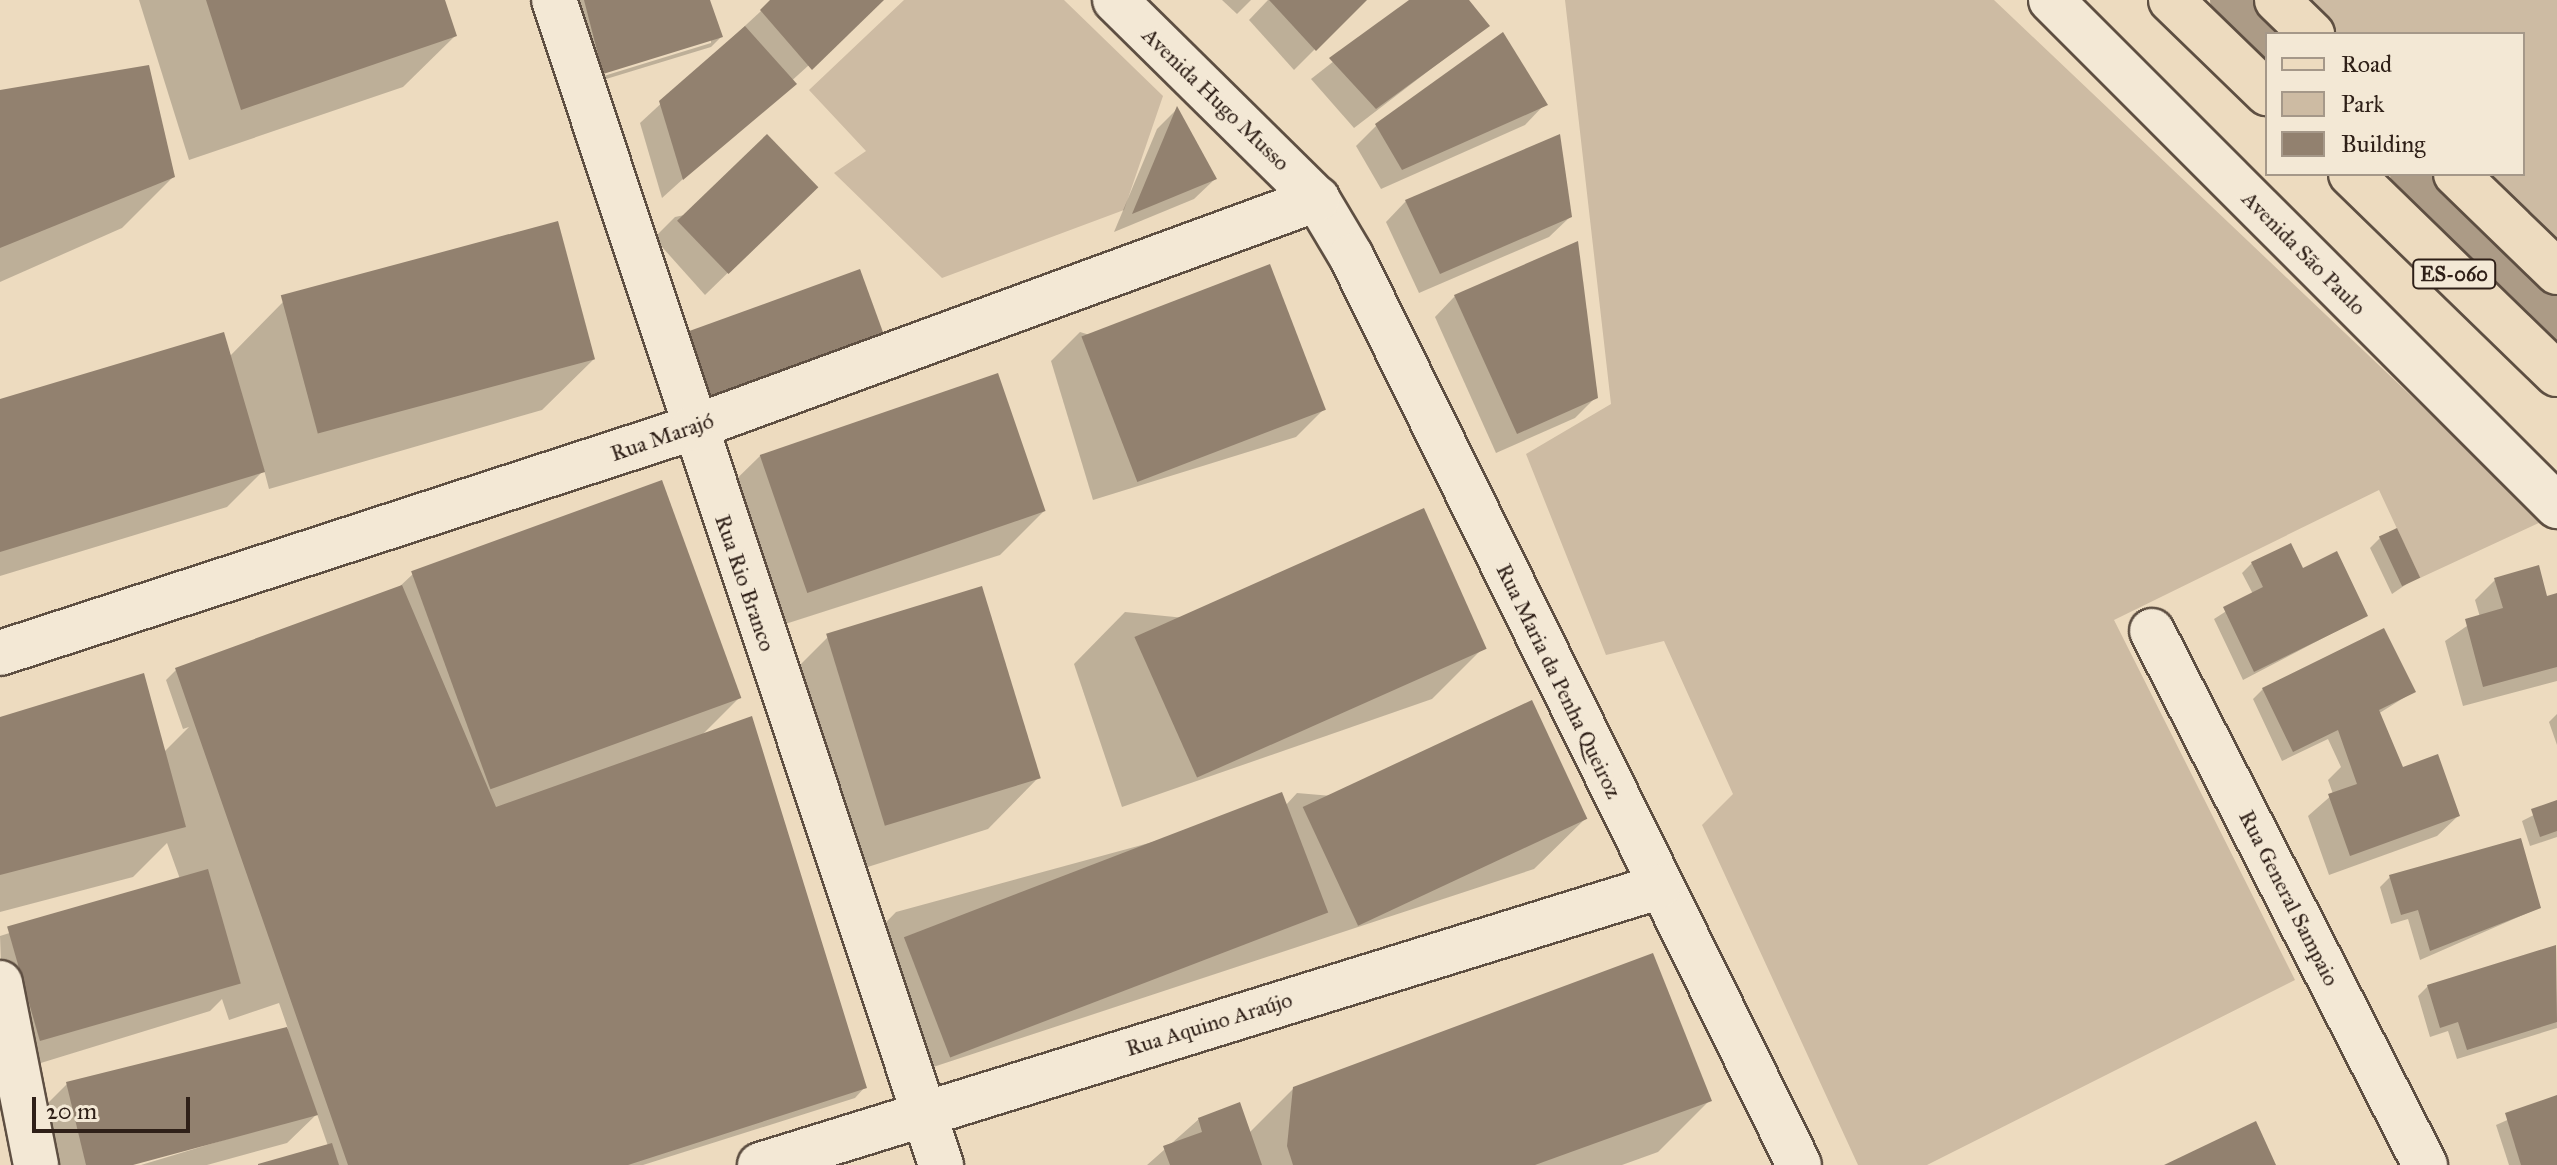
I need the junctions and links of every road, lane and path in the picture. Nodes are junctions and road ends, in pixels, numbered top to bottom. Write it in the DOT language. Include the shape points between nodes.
graph roads {
  1 [pos="554,0"];
  2 [pos="1115,0"];
  3 [pos="2051,0"];
  4 [pos="2171,0"];
  5 [pos="2277,0"];
  6 [pos="2310,32"];
  7 [pos="2265,91"];
  8 [pos="2353,176"];
  9 [pos="2458,176"];
  10 [pos="1317,199"];
  11 [pos="2557,272"];
  12 [pos="2557,374"];
  13 [pos="692,428"];
  14 [pos="2557,506"];
  15 [pos="2152,631"];
  16 [pos="0,653"];
  17 [pos="1658,887"];
  18 [pos="0,983"];
  19 [pos="924,1111"];
  20 [pos="36,1165"];
  21 [pos="760,1165"];
  22 [pos="941,1165"];
  23 [pos="1799,1165"];
  24 [pos="2425,1165"];
  1 -- 13 [label="street, Rua Rio Branco"];
  2 -- 10 [label="street, Avenida Hugo Musso"];
  3 -- 14 [label="street, Avenida São Paulo"];
  4 -- 7 [label="main road"];
  5 -- 6 [label="main road"];
  8 -- 12 [label="main road, ES-060"];
  9 -- 11 [label="main road, ES-060"];
  10 -- 13 [label="street, Rua Marajó"];
  10 -- 17 [label="street, Rua Maria da Penha Queiroz" via="1351,256"];
  13 -- 16 [label="street, Rua Marajó"];
  13 -- 19 [label="street, Rua Rio Branco"];
  15 -- 24 [label="street, Rua General Sampaio"];
  17 -- 19 [label="street, Rua Aquino Araújo"];
  17 -- 23 [label="street, Rua Maria da Penha Queiroz"];
  18 -- 20 [label="street"];
  19 -- 21 [label="street, Rua Aquino Araújo"];
  19 -- 22 [label="street, Rua Rio Branco"];
}
